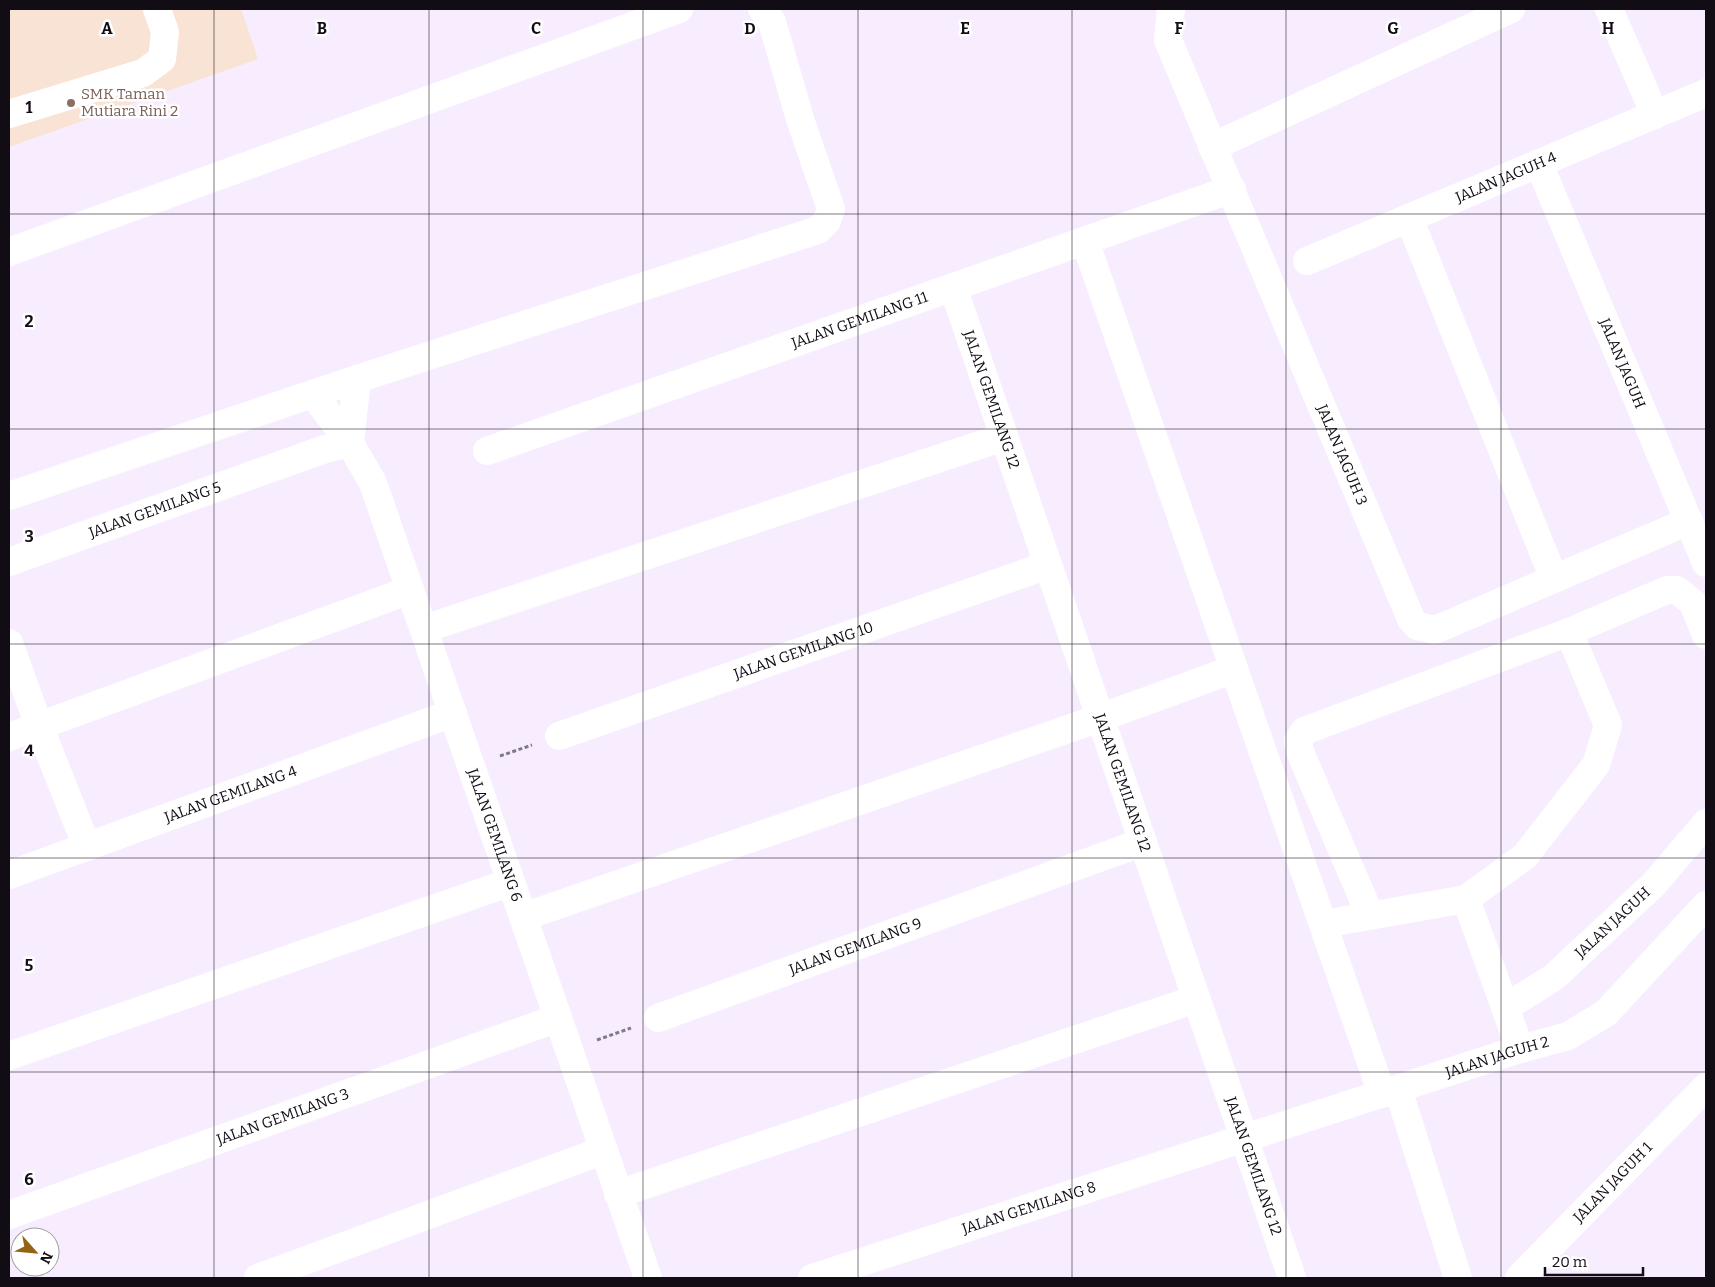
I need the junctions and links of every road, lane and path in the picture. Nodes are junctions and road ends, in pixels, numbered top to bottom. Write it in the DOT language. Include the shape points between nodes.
graph roads {
  1 [pos="157,9"];
  2 [pos="679,9"];
  3 [pos="762,9"];
  4 [pos="1171,9"];
  5 [pos="1511,9"];
  6 [pos="1609,9"];
  7 [pos="1706,93"];
  8 [pos="9,114"];
  9 [pos="1655,115"];
  10 [pos="1212,147"];
  11 [pos="1539,164"];
  12 [pos="1232,189"];
  13 [pos="1409,218"];
  14 [pos="1085,241"];
  15 [pos="9,252"];
  16 [pos="1307,261"];
  17 [pos="953,287"];
  18 [pos="357,379"];
  19 [pos="313,394"];
  20 [pos="1004,437"];
  21 [pos="350,443"];
  22 [pos="487,451"];
  23 [pos="9,496"];
  24 [pos="1689,521"];
  25 [pos="1704,553"];
  26 [pos="9,562"];
  27 [pos="1048,565"];
  28 [pos="1554,579"];
  29 [pos="410,590"];
  30 [pos="424,629"];
  31 [pos="1569,632"];
  32 [pos="1706,635"];
  33 [pos="9,643"];
  34 [pos="1234,669"];
  35 [pos="453,713"];
  36 [pos="1100,718"];
  37 [pos="39,726"];
  38 [pos="559,736"];
  39 [pos="9,737"];
  40 [pos="471,766"];
  41 [pos="1706,824"];
  42 [pos="1143,842"];
  43 [pos="87,847"];
  44 [pos="9,875"];
  45 [pos="511,882"];
  46 [pos="1466,900"];
  47 [pos="1706,906"];
  48 [pos="1370,916"];
  49 [pos="523,917"];
  50 [pos="1323,924"];
  51 [pos="1196,999"];
  52 [pos="1505,1008"];
  53 [pos="558,1018"];
  54 [pos="658,1018"];
  55 [pos="1520,1049"];
  56 [pos="569,1050"];
  57 [pos="9,1056"];
  58 [pos="1706,1087"];
  59 [pos="1390,1091"];
  60 [pos="1244,1139"];
  61 [pos="604,1150"];
  62 [pos="618,1194"];
  63 [pos="9,1215"];
  64 [pos="258,1278"];
  65 [pos="648,1278"];
  66 [pos="812,1278"];
  67 [pos="1292,1278"];
  68 [pos="1458,1278"];
  69 [pos="1519,1278"];
  1 -- 8 [label="street" via="165,32 162,59 143,73"];
  2 -- 15 [label="street"];
  3 -- 18 [label="street" via="772,22 831,209 827,221 818,230"];
  4 -- 10 [label="street, JALAN JAGUH 3" via="1168,40"];
  5 -- 10 [label="street"];
  6 -- 9 [label="street"];
  7 -- 9 [label="street, JALAN JAGUH 4"];
  9 -- 11 [label="street, JALAN JAGUH 4"];
  10 -- 12 [label="street, JALAN JAGUH 3"];
  11 -- 13 [label="street, JALAN JAGUH 4"];
  11 -- 24 [label="street, JALAN JAGUH"];
  12 -- 14 [label="street, JALAN GEMILANG 11"];
  12 -- 28 [label="street, JALAN JAGUH 3" via="1411,620 1417,626 1435,630"];
  13 -- 16 [label="street, JALAN JAGUH 4"];
  13 -- 28 [label="street"];
  14 -- 17 [label="street, JALAN GEMILANG 11"];
  14 -- 34 [label="street"];
  17 -- 20 [label="street, JALAN GEMILANG 12"];
  17 -- 22 [label="street, JALAN GEMILANG 11"];
  18 -- 19 [label="street"];
  18 -- 21 [label="street"];
  19 -- 21 [label="street, JALAN GEMILANG 6"];
  19 -- 23 [label="street"];
  20 -- 27 [label="street, JALAN GEMILANG 12"];
  20 -- 30 [label="street"];
  21 -- 26 [label="street, JALAN GEMILANG 5" via="325,448 302,459"];
  21 -- 29 [label="street, JALAN GEMILANG 6" via="374,483"];
  24 -- 25 [label="street, JALAN JAGUH"];
  24 -- 28 [label="street, JALAN JAGUH 3"];
  27 -- 36 [label="street, JALAN GEMILANG 12"];
  27 -- 38 [label="street, JALAN GEMILANG 10"];
  29 -- 30 [label="street, JALAN GEMILANG 6"];
  29 -- 37 [label="street"];
  30 -- 35 [label="street, JALAN GEMILANG 6"];
  31 -- 32 [label="street" via="1667,590 1677,590 1693,603"];
  31 -- 46 [label="street" via="1608,725 1596,764 1525,856"];
  31 -- 48 [label="street" via="1304,732 1298,741 1300,752"];
  33 -- 37 [label="street"];
  34 -- 36 [label="street"];
  34 -- 50 [label="street"];
  35 -- 40 [label="street, JALAN GEMILANG 6"];
  35 -- 43 [label="street, JALAN GEMILANG 4"];
  36 -- 42 [label="street, JALAN GEMILANG 12"];
  36 -- 49 [label="street"];
  37 -- 39 [label="street"];
  37 -- 43 [label="street"];
  38 -- 40 [label="path"];
  40 -- 45 [label="street, JALAN GEMILANG 6"];
  41 -- 52 [label="street, JALAN JAGUH" via="1654,884 1554,977"];
  42 -- 51 [label="street, JALAN GEMILANG 12"];
  42 -- 54 [label="street, JALAN GEMILANG 9"];
  43 -- 44 [label="street, JALAN GEMILANG 4"];
  45 -- 49 [label="street, JALAN GEMILANG 6"];
  45 -- 57 [label="street"];
  46 -- 48 [label="street"];
  46 -- 52 [label="street"];
  47 -- 55 [label="street, JALAN JAGUH 2" via="1606,1013 1568,1036"];
  48 -- 50 [label="street"];
  49 -- 53 [label="street, JALAN GEMILANG 6"];
  50 -- 59 [label="street"];
  51 -- 60 [label="street, JALAN GEMILANG 12"];
  51 -- 62 [label="street"];
  52 -- 55 [label="street"];
  53 -- 56 [label="street, JALAN GEMILANG 6"];
  53 -- 63 [label="street, JALAN GEMILANG 3"];
  54 -- 56 [label="path"];
  55 -- 59 [label="street, JALAN JAGUH 2"];
  56 -- 61 [label="street, JALAN GEMILANG 6"];
  58 -- 69 [label="street, JALAN JAGUH 1"];
  59 -- 60 [label="street, JALAN JAGUH 2"];
  59 -- 68 [label="street"];
  60 -- 66 [label="street, JALAN GEMILANG 8"];
  60 -- 67 [label="street, JALAN GEMILANG 12"];
  61 -- 62 [label="street, JALAN GEMILANG 6"];
  61 -- 64 [label="street"];
  62 -- 65 [label="street, JALAN GEMILANG 6"];
}
